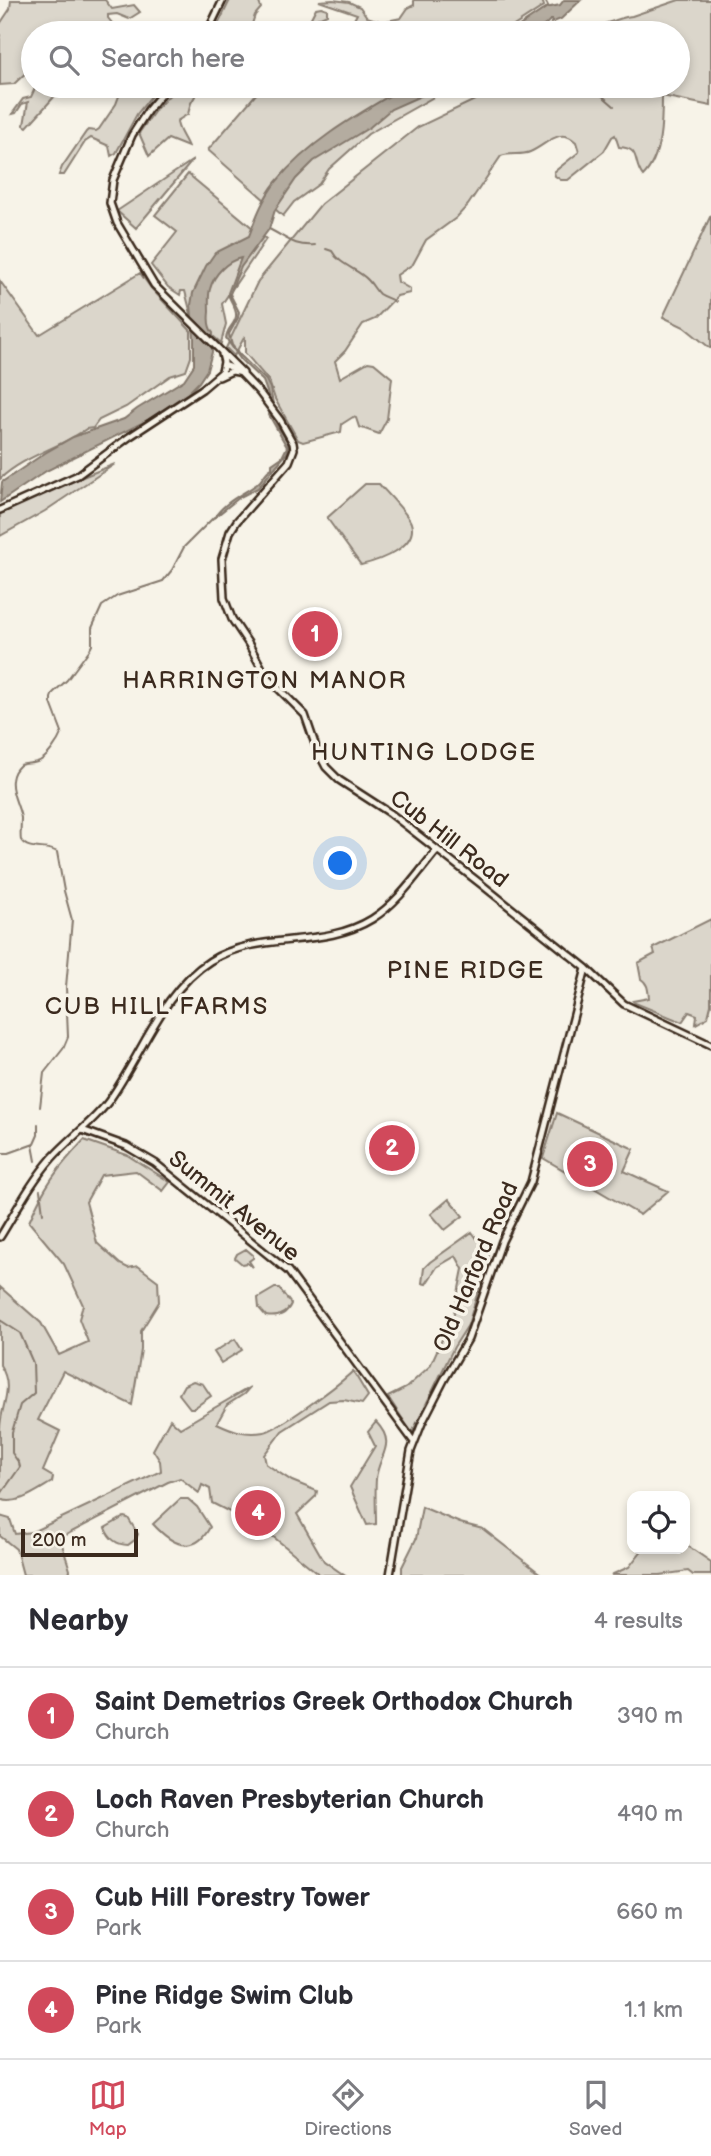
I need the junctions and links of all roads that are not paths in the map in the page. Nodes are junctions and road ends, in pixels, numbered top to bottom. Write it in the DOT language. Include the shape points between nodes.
graph roads {
  1 [pos="223,0"];
  2 [pos="213,21"];
  3 [pos="159,98"];
  4 [pos="220,352"];
  5 [pos="224,365"];
  6 [pos="243,373"];
  7 [pos="218,378"];
  8 [pos="0,510"];
  9 [pos="437,850"];
  10 [pos="586,968"];
  11 [pos="711,1045"];
  12 [pos="82,1130"];
  13 [pos="0,1237"];
  14 [pos="414,1442"];
  15 [pos="390,1575"];
  1 -- 2 [label="street"];
  3 -- 4 [label="street" via="136,128 109,199 117,223 149,278"];
  4 -- 5 [label="street"];
  4 -- 6 [label="street"];
  5 -- 6 [label="street, Cub Hill Road"];
  5 -- 7 [label="street"];
  6 -- 7 [label="street" via="232,371"];
  6 -- 9 [label="street, Cub Hill Road" via="293,443 293,455 227,539 222,580 229,612 270,682 305,715 329,771"];
  7 -- 8 [label="street" via="78,475"];
  9 -- 10 [label="street, Cub Hill Road"];
  9 -- 12 [label="street" via="388,907 361,925 331,935 246,946 198,970 169,1003 107,1103"];
  10 -- 11 [label="street, Cub Hill Road" via="629,1008"];
  10 -- 14 [label="street, Old Harford Road" via="531,1182 499,1248 468,1339"];
  12 -- 13 [label="street" via="41,1171"];
  12 -- 14 [label="street, Summit Avenue" via="126,1146 155,1163 288,1271"];
  14 -- 15 [label="street, Old Harford Road"];
}
